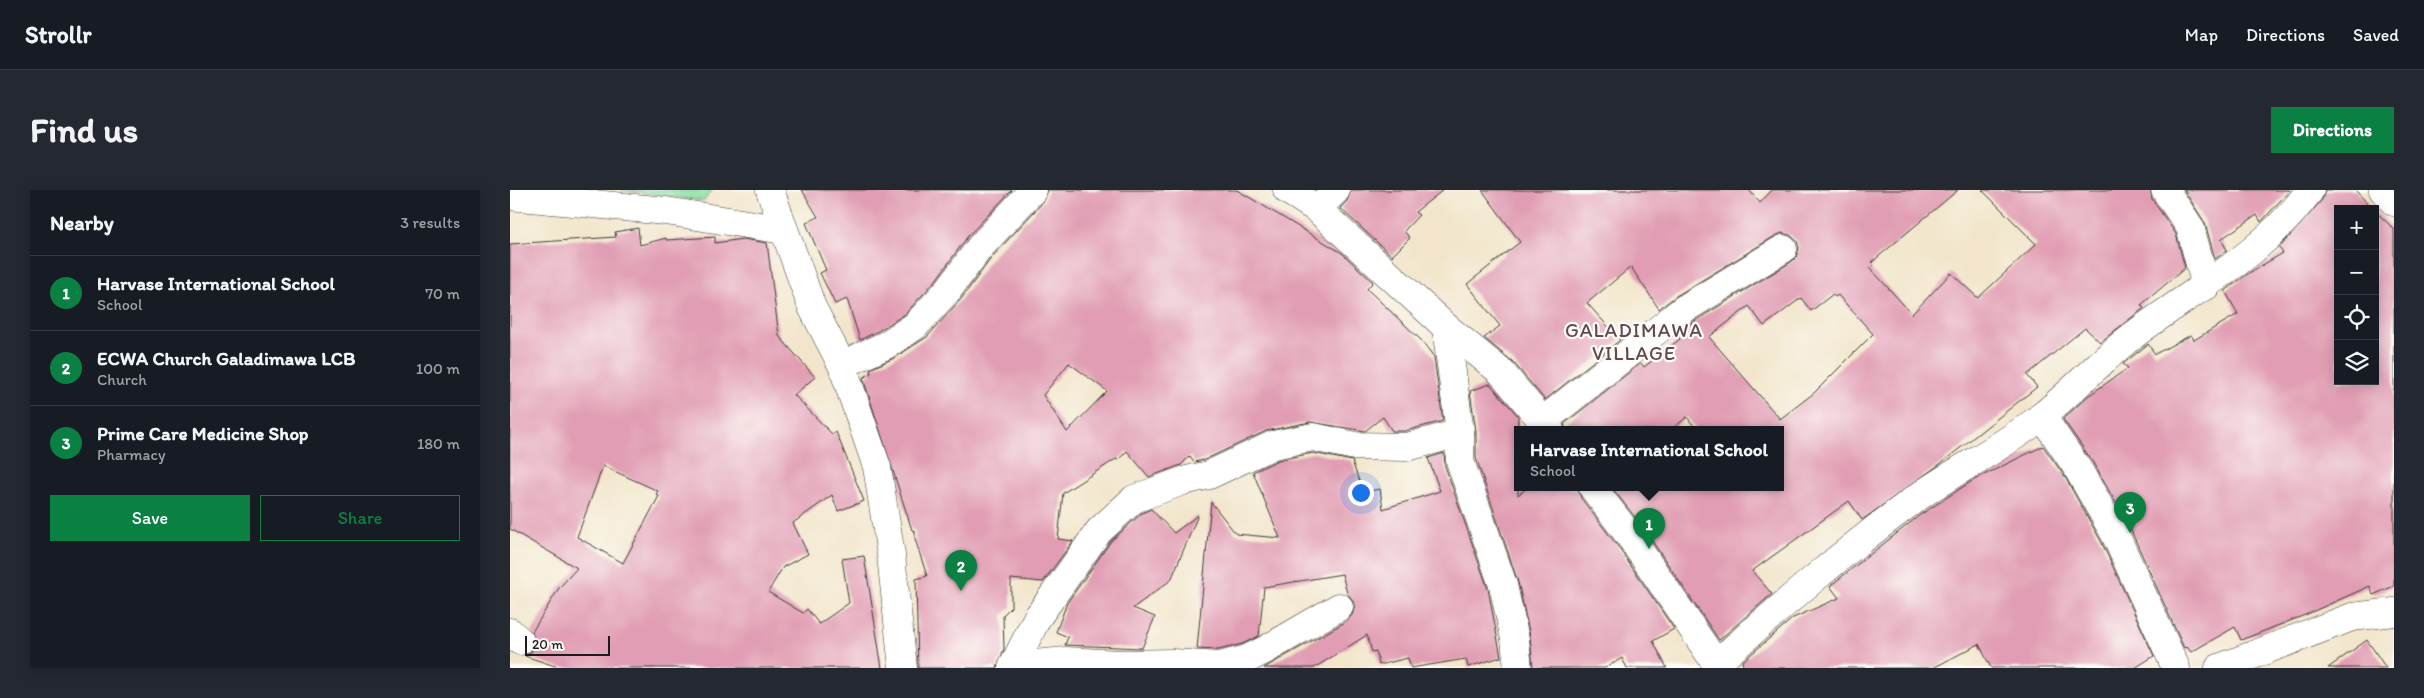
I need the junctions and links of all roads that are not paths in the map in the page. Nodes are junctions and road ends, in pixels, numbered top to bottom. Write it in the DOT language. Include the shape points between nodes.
graph roads {
  1 [pos="770,190"];
  2 [pos="1033,190"];
  3 [pos="1287,190"];
  4 [pos="1336,190"];
  5 [pos="2165,190"];
  6 [pos="2310,190"];
  7 [pos="2383,190"];
  8 [pos="510,196"];
  9 [pos="2394,202"];
  10 [pos="1317,209"];
  11 [pos="784,230"];
  12 [pos="1782,249"];
  13 [pos="2206,286"];
  14 [pos="1446,327"];
  15 [pos="842,366"];
  16 [pos="2042,416"];
  17 [pos="1546,425"];
  18 [pos="1460,433"];
  19 [pos="1595,491"];
  20 [pos="1339,607"];
  21 [pos="2394,612"];
  22 [pos="1717,666"];
  23 [pos="1012,667"];
  24 [pos="903,668"];
  25 [pos="1518,668"];
  26 [pos="2176,668"];
  27 [pos="2219,668"];
  1 -- 11 [label="street"];
  2 -- 15 [label="street" via="980,247 948,290 915,326"];
  3 -- 10 [label="street"];
  4 -- 10 [label="street"];
  5 -- 13 [label="street" via="2190,226"];
  6 -- 13 [label="street" via="2294,213 2260,247"];
  7 -- 9 [label="street"];
  8 -- 11 [label="street" via="666,211"];
  10 -- 14 [label="street"];
  11 -- 15 [label="street" via="812,307"];
  12 -- 17 [label="street" via="1684,309"];
  13 -- 16 [label="street" via="2130,338"];
  14 -- 17 [label="street" via="1501,372"];
  14 -- 18 [label="street"];
  15 -- 24 [label="street" via="877,467 891,555"];
  16 -- 22 [label="street" via="2008,442 1912,501 1834,562"];
  16 -- 26 [label="street" via="2078,469 2115,534"];
  18 -- 23 [label="street" via="1407,447 1355,446 1313,437 1274,445 1209,475 1134,499 1099,531 1037,618"];
  18 -- 25 [label="street" via="1460,461 1503,585"];
  19 -- 22 [label="street" via="1629,535"];
  20 -- 23 [label="street" via="1247,659 1219,666 1066,661"];
  21 -- 27 [label="street" via="2352,617"];
}
